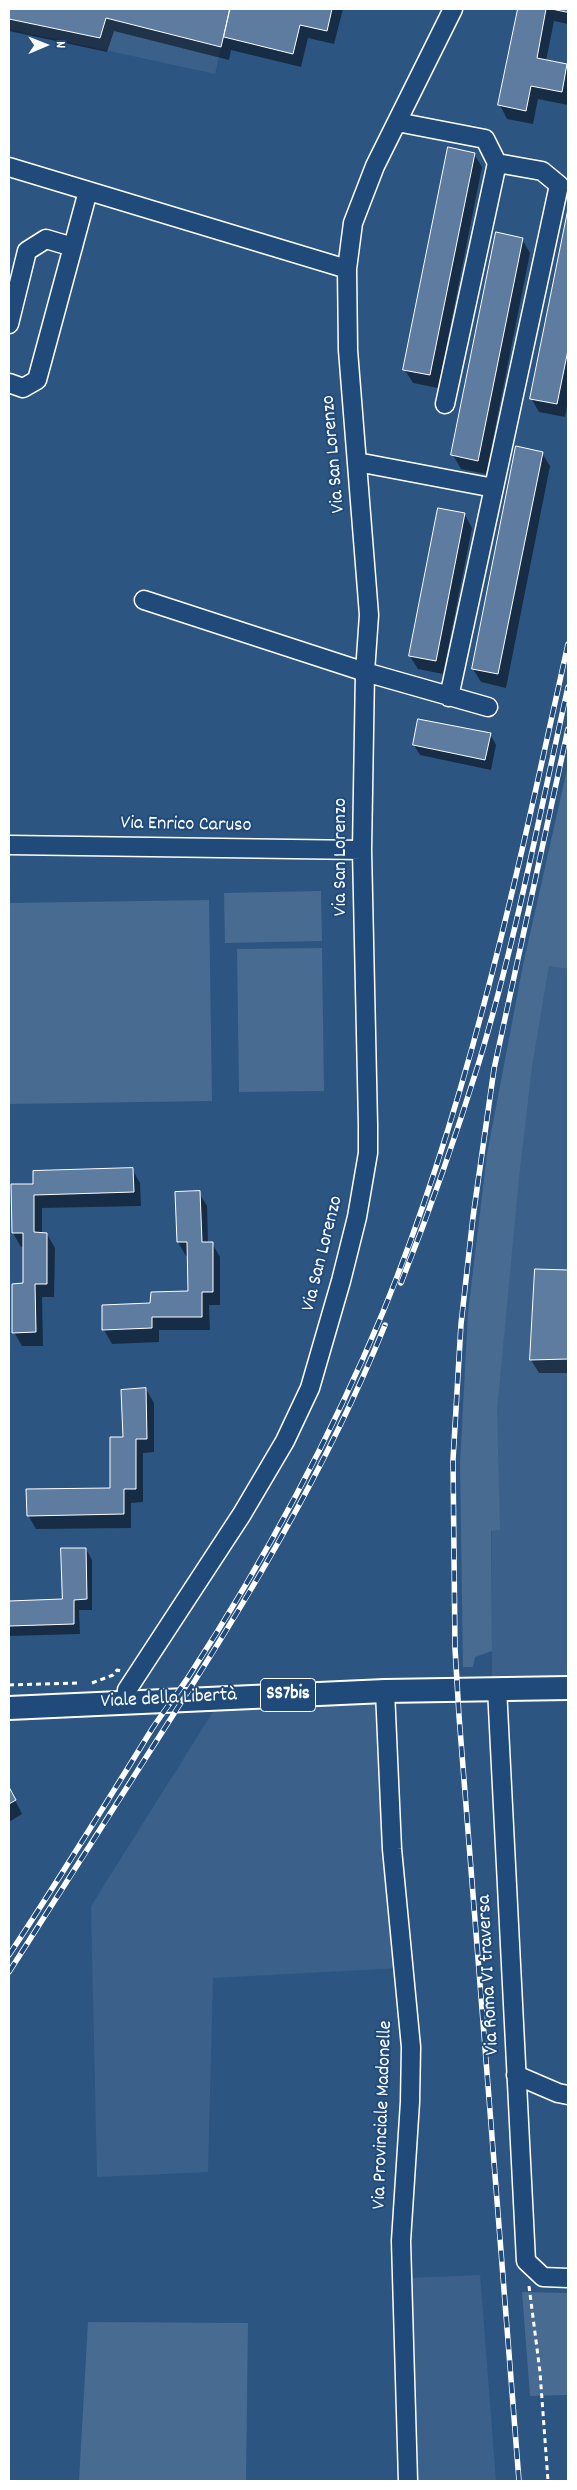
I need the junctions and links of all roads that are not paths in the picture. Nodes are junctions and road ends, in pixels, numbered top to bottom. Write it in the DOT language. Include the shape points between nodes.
graph roads {
  1 [pos="453,9"];
  2 [pos="396,122"];
  3 [pos="498,163"];
  4 [pos="9,168"];
  5 [pos="88,191"];
  6 [pos="73,247"];
  7 [pos="347,269"];
  8 [pos="9,324"];
  9 [pos="9,383"];
  10 [pos="446,404"];
  11 [pos="357,462"];
  12 [pos="494,488"];
  13 [pos="144,600"];
  14 [pos="365,672"];
  15 [pos="449,697"];
  16 [pos="488,707"];
  17 [pos="9,845"];
  18 [pos="362,850"];
  19 [pos="497,1688"];
  20 [pos="568,1688"];
  21 [pos="384,1691"];
  22 [pos="135,1701"];
  23 [pos="9,1708"];
  24 [pos="516,2075"];
  25 [pos="568,2095"];
  26 [pos="568,2278"];
  27 [pos="408,2481"];
  1 -- 2 [label="street, Via San Lorenzo"];
  2 -- 3 [label="street" via="486,139"];
  2 -- 7 [label="street, Via San Lorenzo" via="353,222"];
  3 -- 10 [label="street"];
  3 -- 12 [label="street" via="542,171 559,185"];
  4 -- 5 [label="street"];
  5 -- 6 [label="street"];
  5 -- 7 [label="street"];
  6 -- 8 [label="street" via="46,239 27,251"];
  6 -- 9 [label="street" via="37,380 23,388"];
  7 -- 11 [label="street, Via San Lorenzo" via="348,350"];
  11 -- 12 [label="street"];
  11 -- 14 [label="street, Via San Lorenzo" via="369,615"];
  12 -- 15 [label="street"];
  13 -- 14 [label="street"];
  14 -- 15 [label="street"];
  14 -- 18 [label="street, Via San Lorenzo"];
  15 -- 16 [label="street"];
  17 -- 18 [label="street, Via Enrico Caruso"];
  18 -- 22 [label="street, Via San Lorenzo" via="368,1153 342,1281 310,1388 285,1440 140,1674 144,1687"];
  19 -- 20 [label="main road, Viale della Libertà / SS7bis"];
  19 -- 21 [label="main road, Viale della Libertà / SS7bis"];
  19 -- 24 [label="street, Via Roma VI traversa"];
  21 -- 22 [label="main road, Viale della Libertà / SS7bis"];
  21 -- 27 [label="street, Via Provinciale Madonelle" via="392,1849 411,2048 401,2241"];
  22 -- 23 [label="main road, Viale della Libertà / SS7bis"];
  24 -- 25 [label="street"];
  24 -- 26 [label="street, Via Roma VI traversa" via="526,2261 542,2277"];
}
